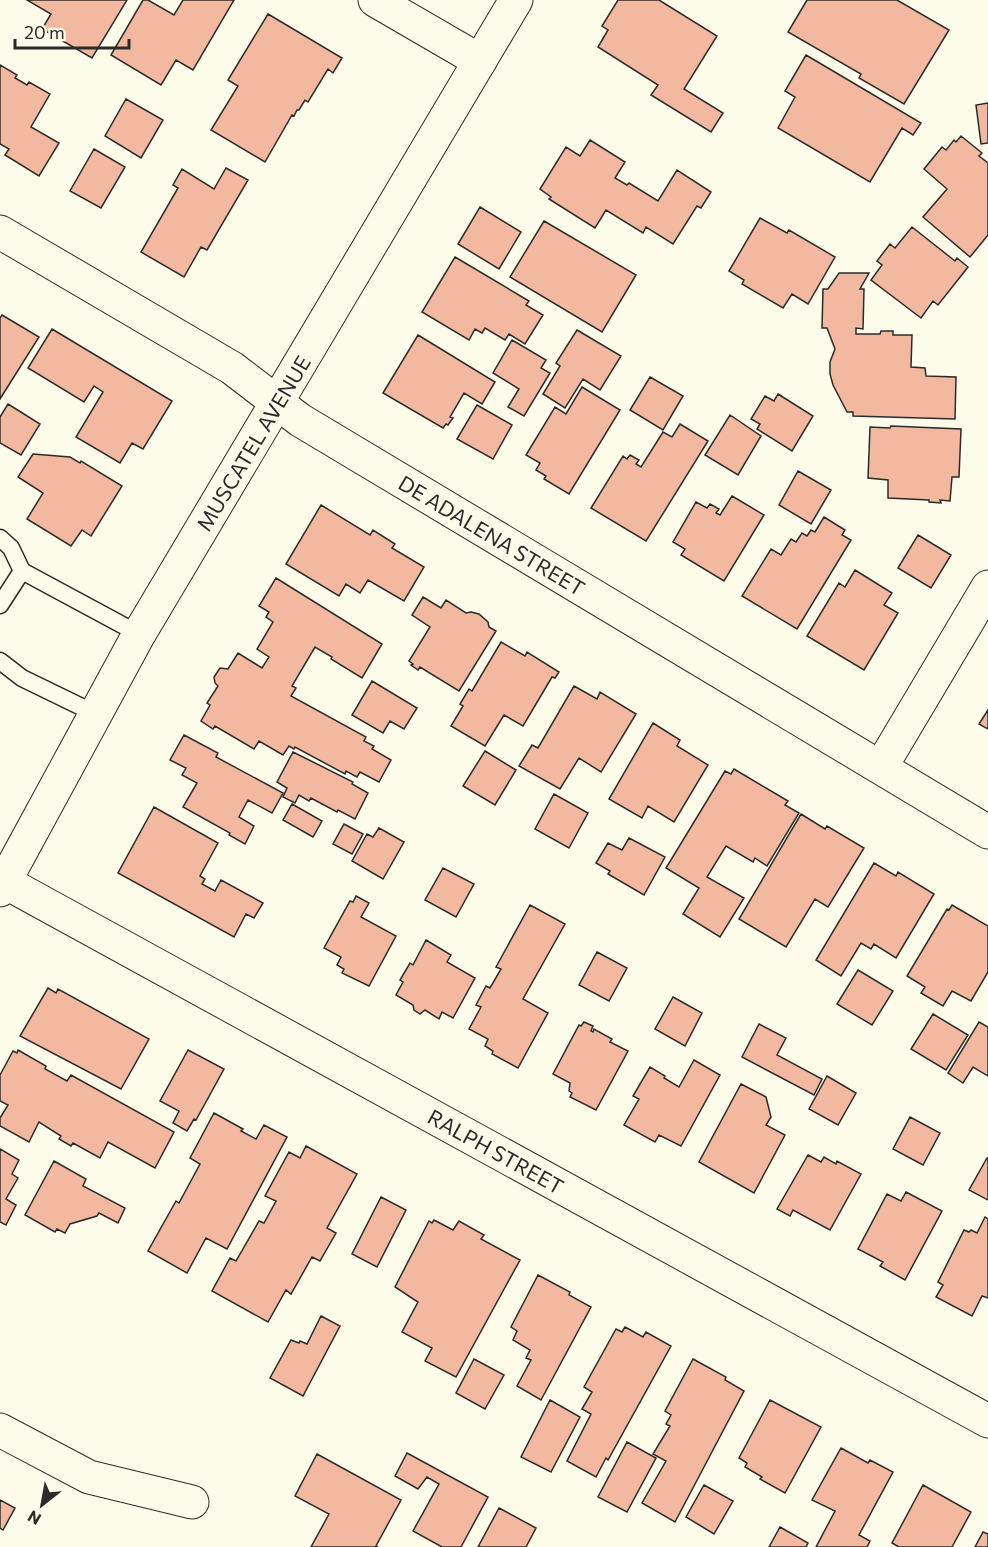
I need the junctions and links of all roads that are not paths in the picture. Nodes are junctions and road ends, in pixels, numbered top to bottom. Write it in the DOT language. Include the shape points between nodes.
graph roads {
  1 [pos="375,0"];
  2 [pos="516,0"];
  3 [pos="480,62"];
  4 [pos="0,232"];
  5 [pos="278,402"];
  6 [pos="0,538"];
  7 [pos="22,571"];
  8 [pos="988,587"];
  9 [pos="0,605"];
  10 [pos="139,634"];
  11 [pos="0,661"];
  12 [pos="96,714"];
  13 [pos="881,767"];
  14 [pos="988,832"];
  15 [pos="2,886"];
  16 [pos="988,1421"];
  17 [pos="0,1430"];
  18 [pos="192,1502"];
  1 -- 3 [label="street"];
  2 -- 3 [label="street, MUSCATEL AVENUE"];
  3 -- 5 [label="street, MUSCATEL AVENUE"];
  4 -- 5 [label="street, DE ADALENA STREET" via="232,368"];
  5 -- 10 [label="street, MUSCATEL AVENUE"];
  5 -- 13 [label="street, DE ADALENA STREET" via="311,427"];
  6 -- 7 [label="lane" via="11,548"];
  7 -- 9 [label="lane"];
  7 -- 10 [label="lane"];
  8 -- 13 [label="street"];
  10 -- 12 [label="street, MUSCATEL AVENUE"];
  11 -- 12 [label="lane" via="22,678"];
  12 -- 15 [label="street, MUSCATEL AVENUE"];
  13 -- 14 [label="street, DE ADALENA STREET"];
  15 -- 16 [label="street, RALPH STREET"];
  17 -- 18 [label="street" via="89,1477"];
}
